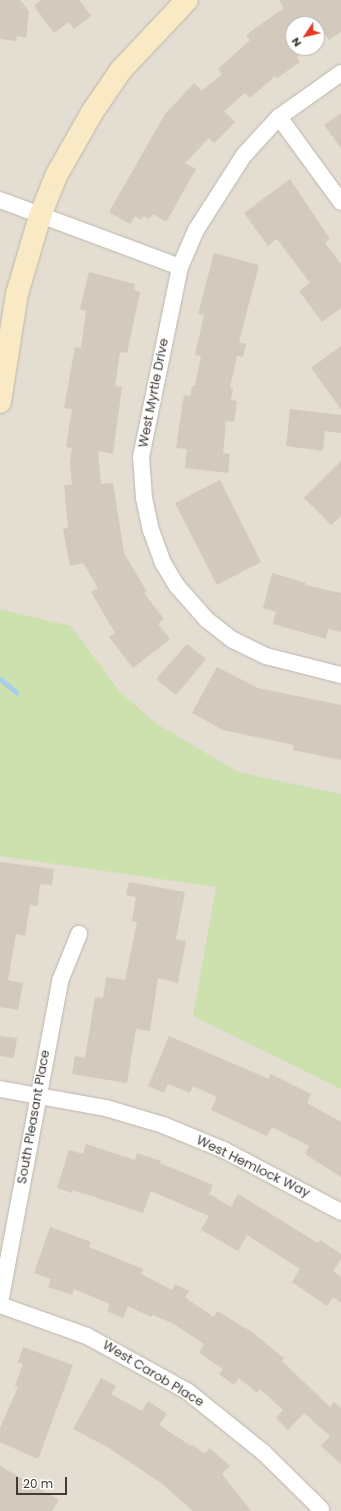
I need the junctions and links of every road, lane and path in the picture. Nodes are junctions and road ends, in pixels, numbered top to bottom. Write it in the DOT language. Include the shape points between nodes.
graph roads {
  1 [pos="187,0"];
  2 [pos="341,73"];
  3 [pos="280,116"];
  4 [pos="0,200"];
  5 [pos="341,202"];
  6 [pos="40,216"];
  7 [pos="180,267"];
  8 [pos="0,402"];
  9 [pos="341,675"];
  10 [pos="79,934"];
  11 [pos="0,1089"];
  12 [pos="37,1094"];
  13 [pos="341,1212"];
  14 [pos="0,1304"];
  15 [pos="321,1509"];
  1 -- 6 [label="street" via="145,42 101,99 56,176"];
  2 -- 3 [label="street, West Myrtle Drive"];
  3 -- 5 [label="street"];
  3 -- 7 [label="street, West Myrtle Drive" via="244,155 196,230"];
  4 -- 6 [label="street"];
  6 -- 7 [label="street"];
  6 -- 8 [label="street" via="17,294"];
  7 -- 9 [label="street, West Myrtle Drive" via="141,457 144,498 151,530 163,563 177,586 207,620 233,640 266,656"];
  10 -- 12 [label="street, South Pleasant Place" via="60,981"];
  11 -- 12 [label="street, West Hemlock Way"];
  12 -- 13 [label="street, West Hemlock Way" via="106,1108 163,1126 224,1150"];
  12 -- 14 [label="street, South Pleasant Place"];
  14 -- 15 [label="street, West Carob Place" via="87,1336 187,1391 264,1454"];
}
